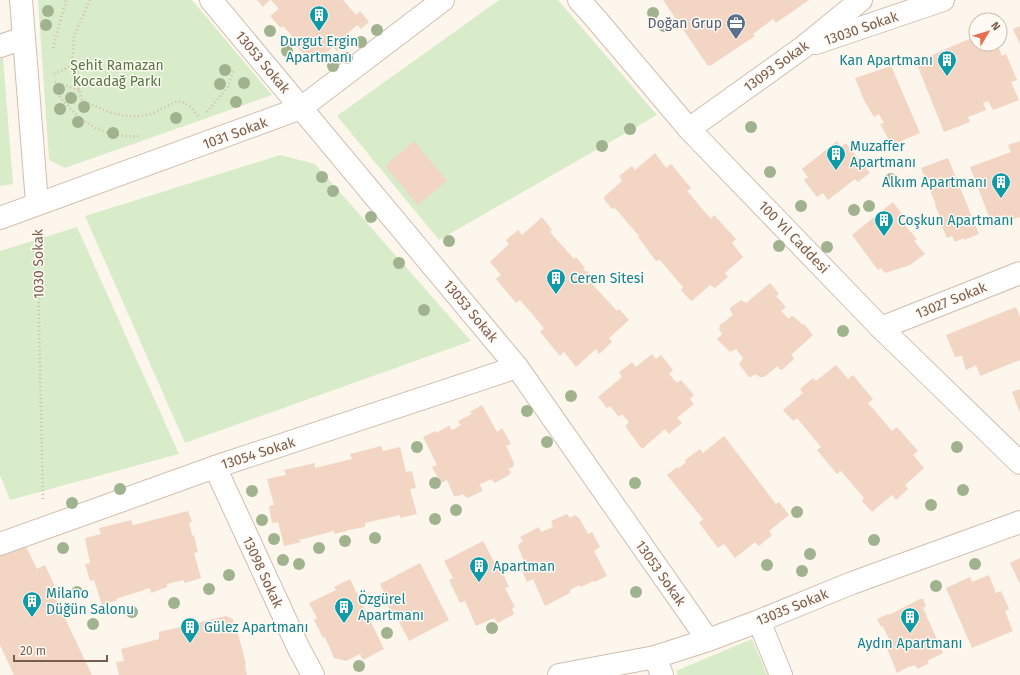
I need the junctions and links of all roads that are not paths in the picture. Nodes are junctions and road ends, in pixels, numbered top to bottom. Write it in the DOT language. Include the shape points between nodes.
graph roads {
  1 [pos="21,0"];
  2 [pos="211,0"];
  3 [pos="443,0"];
  4 [pos="578,0"];
  5 [pos="861,0"];
  6 [pos="943,0"];
  7 [pos="24,38"];
  8 [pos="0,46"];
  9 [pos="802,48"];
  10 [pos="301,108"];
  11 [pos="689,129"];
  12 [pos="37,203"];
  13 [pos="0,218"];
  14 [pos="1020,273"];
  15 [pos="881,328"];
  16 [pos="517,367"];
  17 [pos="1020,463"];
  18 [pos="215,467"];
  19 [pos="1020,522"];
  20 [pos="0,544"];
  21 [pos="759,621"];
  22 [pos="708,640"];
  23 [pos="658,666"];
  24 [pos="313,675"];
  25 [pos="559,675"];
  26 [pos="781,675"];
  1 -- 7 [label="street"];
  2 -- 10 [label="street, 13053 Sokak"];
  3 -- 10 [label="street, 1031 Sokak"];
  4 -- 11 [label="street, 100 Yıl Caddesi"];
  5 -- 9 [label="street, 13093 Sokak"];
  6 -- 9 [label="street, 13030 Sokak"];
  7 -- 8 [label="street"];
  7 -- 12 [label="street"];
  9 -- 11 [label="street, 13093 Sokak"];
  10 -- 12 [label="street, 1031 Sokak"];
  10 -- 16 [label="street, 13053 Sokak"];
  11 -- 15 [label="street, 100 Yıl Caddesi"];
  12 -- 13 [label="street, 1031 Sokak"];
  14 -- 15 [label="street, 13027 Sokak"];
  15 -- 17 [label="street, 100 Yıl Caddesi"];
  16 -- 18 [label="street, 13054 Sokak"];
  16 -- 22 [label="street, 13053 Sokak"];
  18 -- 20 [label="street, 13054 Sokak"];
  18 -- 24 [label="street, 13098 Sokak" via="298,650"];
  19 -- 21 [label="street, 13035 Sokak" via="852,583"];
  21 -- 22 [label="street, 13035 Sokak"];
  21 -- 26 [label="street"];
  22 -- 23 [label="street, 13035 Sokak"];
  23 -- 25 [label="street, 13035 Sokak"];
}
